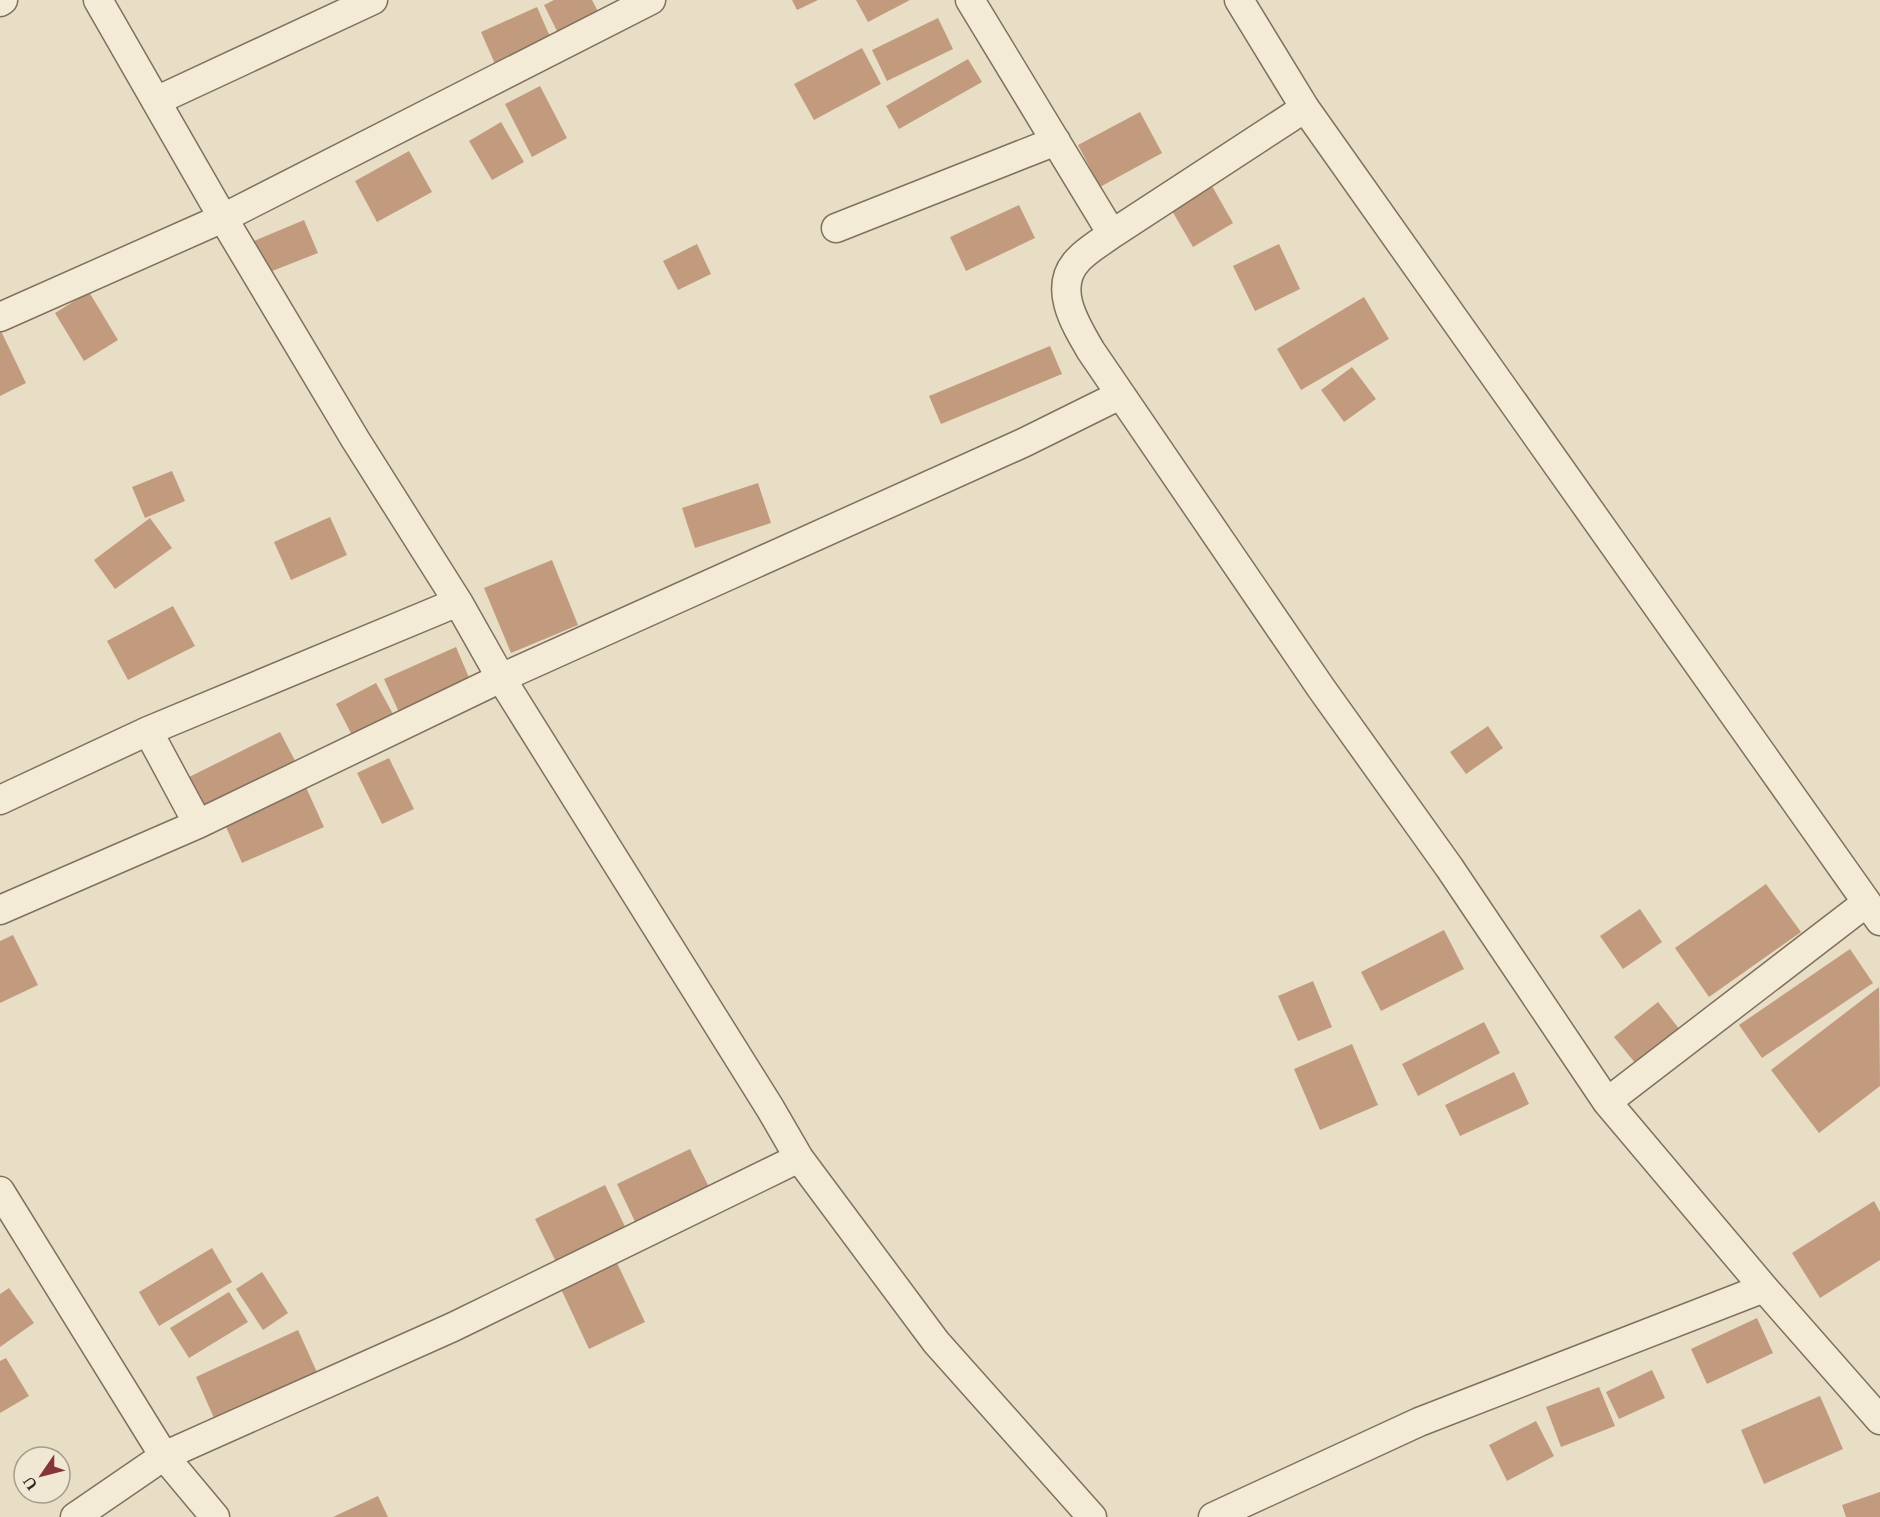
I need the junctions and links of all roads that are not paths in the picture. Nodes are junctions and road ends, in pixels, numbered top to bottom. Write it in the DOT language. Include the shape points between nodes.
graph roads {
  1 [pos="98,0"];
  2 [pos="373,0"];
  3 [pos="651,0"];
  4 [pos="970,0"];
  5 [pos="1239,0"];
  6 [pos="156,101"];
  7 [pos="1305,108"];
  8 [pos="1056,141"];
  9 [pos="223,218"];
  10 [pos="836,228"];
  11 [pos="1112,234"];
  12 [pos="0,317"];
  13 [pos="1120,395"];
  14 [pos="458,602"];
  15 [pos="501,678"];
  16 [pos="148,731"];
  17 [pos="0,800"];
  18 [pos="198,824"];
  19 [pos="0,910"];
  20 [pos="1873,912"];
  21 [pos="1607,1102"];
  22 [pos="799,1158"];
  23 [pos="0,1191"];
  24 [pos="1764,1288"];
  25 [pos="1880,1420"];
  26 [pos="164,1456"];
  27 [pos="75,1517"];
  28 [pos="215,1517"];
  29 [pos="1092,1517"];
  30 [pos="1213,1517"];
  1 -- 6 [label="street"];
  2 -- 6 [label="street"];
  3 -- 9 [label="street"];
  4 -- 8 [label="street"];
  5 -- 7 [label="street"];
  6 -- 9 [label="street"];
  7 -- 11 [label="street"];
  7 -- 20 [label="street"];
  8 -- 10 [label="street"];
  8 -- 11 [label="street"];
  9 -- 12 [label="street"];
  9 -- 14 [label="street"];
  11 -- 13 [label="street" via="1077,260 1065,284 1071,317"];
  13 -- 15 [label="street" via="1023,443"];
  13 -- 21 [label="street" via="1449,867"];
  14 -- 15 [label="street"];
  14 -- 16 [label="street"];
  15 -- 18 [label="street"];
  15 -- 22 [label="street"];
  16 -- 17 [label="street"];
  16 -- 18 [label="street"];
  18 -- 19 [label="street"];
  20 -- 21 [label="street"];
  21 -- 24 [label="street"];
  22 -- 26 [label="street" via="453,1327"];
  22 -- 29 [label="street" via="936,1342"];
  23 -- 26 [label="street"];
  24 -- 25 [label="street"];
  24 -- 30 [label="street" via="1419,1422"];
  26 -- 27 [label="street"];
  26 -- 28 [label="street"];
}
